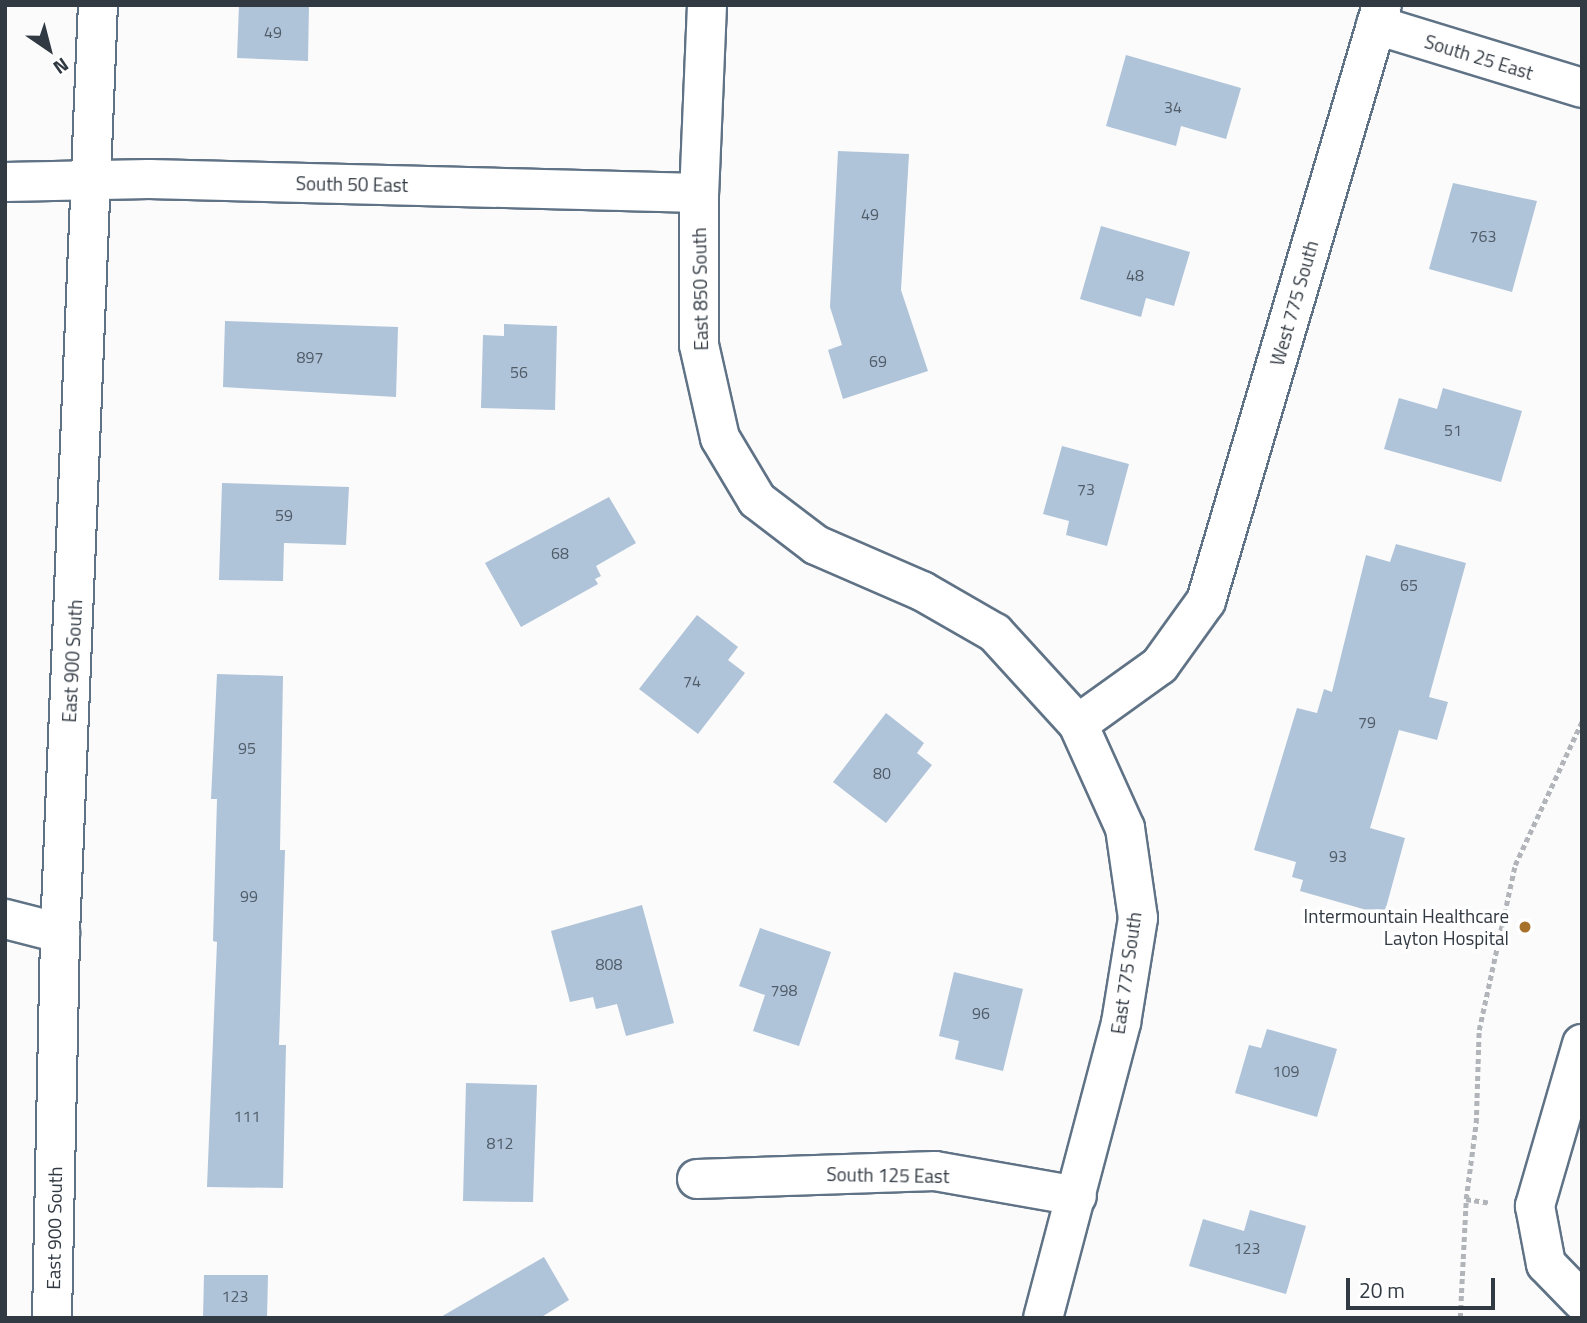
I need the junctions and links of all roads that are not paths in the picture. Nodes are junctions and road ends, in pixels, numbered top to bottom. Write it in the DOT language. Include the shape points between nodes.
graph roads {
  1 [pos="98,5"];
  2 [pos="707,5"];
  3 [pos="1379,15"];
  4 [pos="1582,88"];
  5 [pos="93,180"];
  6 [pos="5,182"];
  7 [pos="699,193"];
  8 [pos="1078,724"];
  9 [pos="5,919"];
  10 [pos="60,933"];
  11 [pos="1582,1044"];
  12 [pos="697,1179"];
  13 [pos="1077,1196"];
  14 [pos="1582,1301"];
  15 [pos="52,1318"];
  16 [pos="1043,1318"];
  1 -- 5 [label="street, East 900 South"];
  2 -- 7 [label="street, East 850 South"];
  3 -- 4 [label="street, South 25 East"];
  3 -- 8 [label="street, West 775 South" via="1206,601 1160,665"];
  5 -- 6 [label="street, South 50 East"];
  5 -- 7 [label="street, South 50 East"];
  5 -- 10 [label="street, East 900 South"];
  7 -- 8 [label="street, East 850 South" via="699,345 720,438 757,500 816,545 922,591 995,633"];
  8 -- 13 [label="street, East 775 South" via="1125,828 1138,918 1121,1023"];
  9 -- 10 [label="street"];
  10 -- 15 [label="street, East 900 South"];
  11 -- 14 [label="street" via="1535,1206 1546,1264"];
  12 -- 13 [label="street, South 125 East" via="934,1171"];
  13 -- 16 [label="street, East 775 South"];
}
